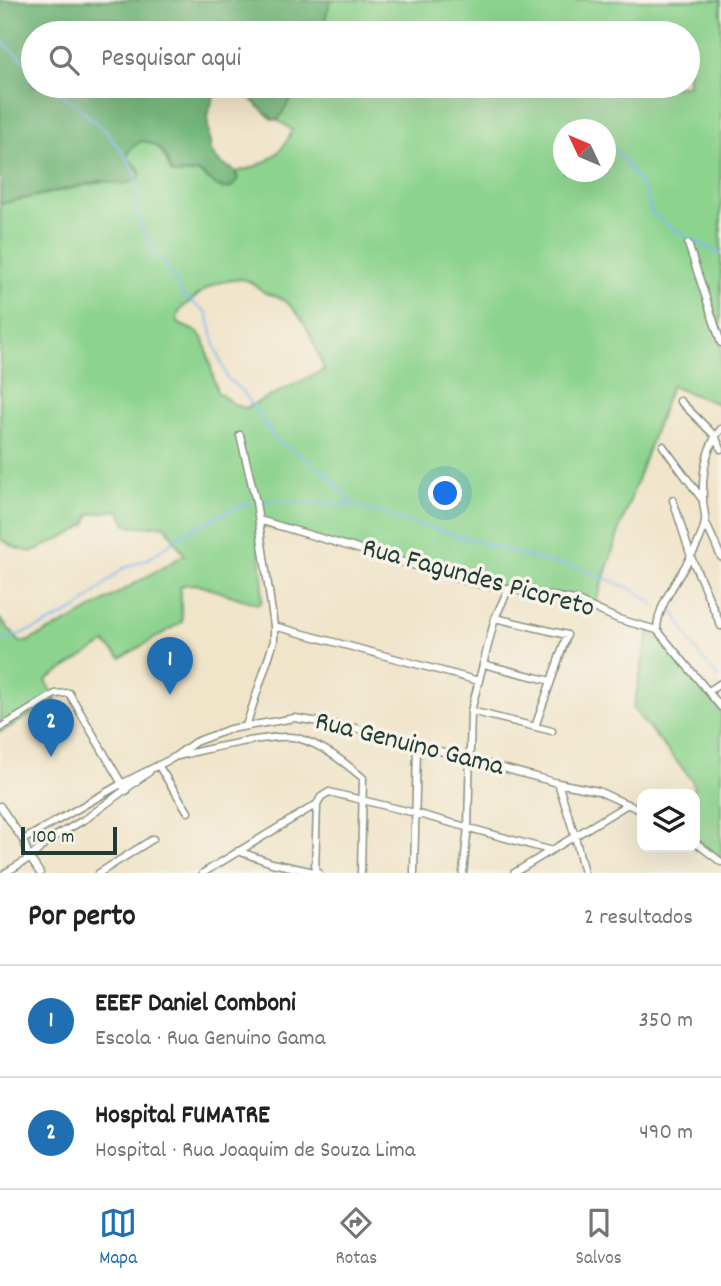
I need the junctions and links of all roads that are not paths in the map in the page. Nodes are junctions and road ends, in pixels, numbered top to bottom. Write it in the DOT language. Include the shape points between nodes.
graph roads {
  1 [pos="688,244"];
  2 [pos="721,343"];
  3 [pos="680,401"];
  4 [pos="721,429"];
  5 [pos="240,435"];
  6 [pos="715,436"];
  7 [pos="663,446"];
  8 [pos="721,449"];
  9 [pos="673,500"];
  10 [pos="703,501"];
  11 [pos="259,520"];
  12 [pos="705,521"];
  13 [pos="691,557"];
  14 [pos="721,557"];
  15 [pos="508,590"];
  16 [pos="495,618"];
  17 [pos="274,626"];
  18 [pos="721,626"];
  19 [pos="657,629"];
  20 [pos="483,664"];
  21 [pos="479,681"];
  22 [pos="551,681"];
  23 [pos="721,683"];
  24 [pos="709,691"];
  25 [pos="721,707"];
  26 [pos="471,711"];
  27 [pos="246,726"];
  28 [pos="0,727"];
  29 [pos="535,727"];
  30 [pos="552,732"];
  31 [pos="417,747"];
  32 [pos="173,758"];
  33 [pos="470,761"];
  34 [pos="159,765"];
  35 [pos="558,783"];
  36 [pos="121,784"];
  37 [pos="125,791"];
  38 [pos="364,801"];
  39 [pos="317,804"];
  40 [pos="628,804"];
  41 [pos="0,806"];
  42 [pos="80,807"];
  43 [pos="637,808"];
  44 [pos="188,813"];
  45 [pos="415,813"];
  46 [pos="87,818"];
  47 [pos="44,827"];
  48 [pos="468,827"];
  49 [pos="575,836"];
  50 [pos="153,839"];
  51 [pos="23,840"];
  52 [pos="49,840"];
  53 [pos="700,846"];
  54 [pos="550,850"];
  55 [pos="238,851"];
  56 [pos="30,858"];
  57 [pos="721,862"];
  58 [pos="272,863"];
  59 [pos="317,872"];
  60 [pos="5,873"];
  61 [pos="40,873"];
  62 [pos="99,873"];
  63 [pos="203,873"];
  64 [pos="270,873"];
  65 [pos="361,873"];
  66 [pos="414,873"];
  67 [pos="463,873"];
  68 [pos="514,873"];
  69 [pos="584,873"];
  1 -- 2 [label="street"];
  3 -- 6 [label="street"];
  4 -- 6 [label="street"];
  5 -- 11 [label="street"];
  6 -- 8 [label="street"];
  6 -- 10 [label="street" via="708,448"];
  7 -- 10 [label="street"];
  9 -- 13 [label="street"];
  10 -- 12 [label="street"];
  11 -- 15 [label="street, Rua Fagundes Picoreto"];
  11 -- 17 [label="street"];
  12 -- 13 [label="street"];
  12 -- 14 [label="street"];
  13 -- 18 [label="street"];
  13 -- 19 [label="street" via="657,616"];
  15 -- 16 [label="street"];
  15 -- 19 [label="street, Rua Fagundes Picoreto" via="575,600"];
  16 -- 20 [label="street"];
  16 -- 22 [label="street" via="566,635"];
  17 -- 21 [label="street"];
  17 -- 27 [label="street" via="274,641"];
  19 -- 24 [label="street"];
  20 -- 21 [label="street"];
  20 -- 22 [label="street"];
  21 -- 26 [label="street"];
  22 -- 29 [label="street"];
  23 -- 24 [label="street"];
  24 -- 25 [label="street"];
  26 -- 29 [label="street"];
  26 -- 33 [label="street"];
  27 -- 31 [label="street, Rua Genuino Gama" via="295,718 355,728"];
  27 -- 32 [label="street, Rua Genuino Gama" via="195,742"];
  28 -- 36 [label="street" via="55,694 69,693"];
  29 -- 30 [label="street"];
  31 -- 33 [label="street, Rua Genuino Gama"];
  31 -- 45 [label="street"];
  32 -- 34 [label="street"];
  32 -- 38 [label="street" via="237,743 295,737 340,758 363,778"];
  33 -- 35 [label="street, Rua Genuino Gama"];
  33 -- 48 [label="street"];
  34 -- 36 [label="street"];
  34 -- 37 [label="street"];
  34 -- 44 [label="street"];
  35 -- 40 [label="street, Rua Genuino Gama" via="598,791"];
  35 -- 49 [label="street"];
  36 -- 37 [label="street"];
  36 -- 42 [label="street"];
  37 -- 46 [label="street"];
  38 -- 39 [label="street" via="329,792"];
  38 -- 45 [label="street"];
  38 -- 65 [label="street"];
  39 -- 55 [label="street"];
  39 -- 59 [label="street"];
  40 -- 43 [label="street, Rua Genuino Gama"];
  40 -- 49 [label="street"];
  41 -- 51 [label="street"];
  42 -- 46 [label="street"];
  42 -- 47 [label="street"];
  45 -- 48 [label="street"];
  45 -- 66 [label="street"];
  46 -- 52 [label="street"];
  47 -- 51 [label="street"];
  47 -- 52 [label="street"];
  48 -- 54 [label="street"];
  48 -- 67 [label="street"];
  49 -- 54 [label="street"];
  49 -- 69 [label="street"];
  50 -- 62 [label="street"];
  51 -- 56 [label="street"];
  52 -- 56 [label="street"];
  53 -- 57 [label="street"];
  54 -- 68 [label="street"];
  55 -- 58 [label="street"];
  55 -- 63 [label="street"];
  56 -- 60 [label="street"];
  56 -- 61 [label="street"];
  58 -- 59 [label="street"];
  58 -- 64 [label="street"];
}
